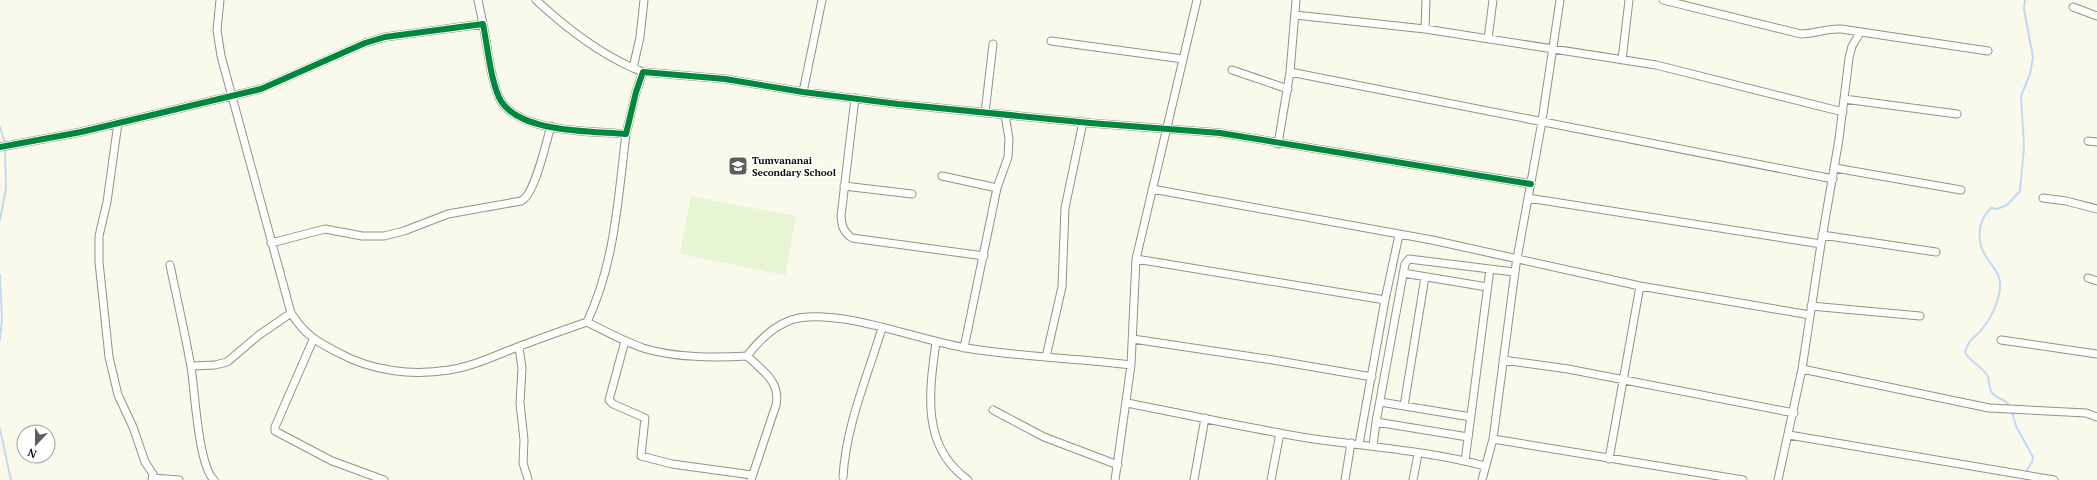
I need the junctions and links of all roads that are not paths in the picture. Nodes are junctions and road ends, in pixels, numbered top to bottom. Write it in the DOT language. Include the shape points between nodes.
graph roads {
  1 [pos="220,0"];
  2 [pos="478,0"];
  3 [pos="536,0"];
  4 [pos="644,0"];
  5 [pos="822,0"];
  6 [pos="1197,0"];
  7 [pos="1296,0"];
  8 [pos="1426,0"];
  9 [pos="1493,0"];
  10 [pos="1560,0"];
  11 [pos="1629,0"];
  12 [pos="1663,0"];
  13 [pos="2073,6"];
  14 [pos="1295,15"];
  15 [pos="2097,16"];
  16 [pos="483,24"];
  17 [pos="1425,29"];
  18 [pos="1860,33"];
  19 [pos="1488,39"];
  20 [pos="1051,41"];
  21 [pos="993,44"];
  22 [pos="1553,50"];
  23 [pos="1988,51"];
  24 [pos="1183,59"];
  25 [pos="1622,60"];
  26 [pos="633,68"];
  27 [pos="1232,70"];
  28 [pos="643,72"];
  29 [pos="1290,72"];
  30 [pos="1288,89"];
  31 [pos="803,92"];
  32 [pos="231,97"];
  33 [pos="854,98"];
  34 [pos="1844,99"];
  35 [pos="1843,112"];
  36 [pos="986,113"];
  37 [pos="1957,114"];
  38 [pos="1005,115"];
  39 [pos="1542,121"];
  40 [pos="1083,122"];
  41 [pos="118,123"];
  42 [pos="551,126"];
  43 [pos="1168,129"];
  44 [pos="626,134"];
  45 [pos="2088,140"];
  46 [pos="2097,142"];
  47 [pos="1278,144"];
  48 [pos="0,147"];
  49 [pos="1835,168"];
  50 [pos="942,176"];
  51 [pos="1833,179"];
  52 [pos="1531,184"];
  53 [pos="844,186"];
  54 [pos="997,188"];
  55 [pos="1152,189"];
  56 [pos="1961,190"];
  57 [pos="912,194"];
  58 [pos="1528,198"];
  59 [pos="2043,198"];
  60 [pos="2097,209"];
  61 [pos="1399,235"];
  62 [pos="1822,235"];
  63 [pos="271,244"];
  64 [pos="1821,244"];
  65 [pos="1936,252"];
  66 [pos="984,256"];
  67 [pos="1517,257"];
  68 [pos="1136,259"];
  69 [pos="170,265"];
  70 [pos="1490,269"];
  71 [pos="1514,272"];
  72 [pos="1403,273"];
  73 [pos="1425,277"];
  74 [pos="2088,278"];
  75 [pos="2097,281"];
  76 [pos="1640,286"];
  77 [pos="1487,287"];
  78 [pos="1385,300"];
  79 [pos="1811,306"];
  80 [pos="291,314"];
  81 [pos="1810,315"];
  82 [pos="1920,316"];
  83 [pos="587,322"];
  84 [pos="882,328"];
  85 [pos="1133,339"];
  86 [pos="313,340"];
  87 [pos="2001,340"];
  88 [pos="625,341"];
  89 [pos="936,342"];
  90 [pos="519,347"];
  91 [pos="964,348"];
  92 [pos="2097,354"];
  93 [pos="747,356"];
  94 [pos="1046,357"];
  95 [pos="1502,360"];
  96 [pos="191,366"];
  97 [pos="1131,366"];
  98 [pos="1802,368"];
  99 [pos="1372,377"];
  100 [pos="1624,379"];
  101 [pos="1380,402"];
  102 [pos="1127,403"];
  103 [pos="1404,406"];
  104 [pos="993,410"];
  105 [pos="1794,413"];
  106 [pos="1471,417"];
  107 [pos="2097,417"];
  108 [pos="1205,418"];
  109 [pos="1376,422"];
  110 [pos="1280,434"];
  111 [pos="1789,434"];
  112 [pos="1468,437"];
  113 [pos="1492,439"];
  114 [pos="1351,443"];
  115 [pos="1359,444"];
  116 [pos="1373,446"];
  117 [pos="1418,454"];
  118 [pos="1609,459"];
  119 [pos="1465,461"];
  120 [pos="1118,465"];
  121 [pos="1484,466"];
  122 [pos="843,477"];
  123 [pos="752,478"];
  124 [pos="152,479"];
  125 [pos="528,479"];
  126 [pos="179,480"];
  127 [pos="214,480"];
  128 [pos="384,480"];
  129 [pos="968,480"];
  130 [pos="1115,480"];
  131 [pos="1194,480"];
  132 [pos="1271,480"];
  133 [pos="1345,480"];
  134 [pos="1413,480"];
  135 [pos="1482,480"];
  136 [pos="1743,480"];
  137 [pos="1778,480"];
  138 [pos="2054,480"];
  1 -- 32 [label="street" via="217,30"];
  2 -- 16 [label="street"];
  3 -- 26 [label="street" via="590,44"];
  4 -- 26 [label="street"];
  5 -- 31 [label="street"];
  6 -- 24 [label="street"];
  7 -- 14 [label="street"];
  8 -- 17 [label="street"];
  9 -- 19 [label="street"];
  10 -- 22 [label="street"];
  11 -- 25 [label="street"];
  12 -- 18 [label="street" via="1801,34 1812,34 1833,28"];
  13 -- 15 [label="street"];
  14 -- 17 [label="street"];
  14 -- 29 [label="street"];
  16 -- 32 [label="street" via="386,37 365,43 268,87"];
  16 -- 42 [label="street" via="500,100 521,118"];
  17 -- 19 [label="street"];
  18 -- 23 [label="street"];
  18 -- 34 [label="street" via="1850,53"];
  19 -- 22 [label="street"];
  20 -- 24 [label="street"];
  21 -- 36 [label="street"];
  22 -- 25 [label="street"];
  22 -- 39 [label="street"];
  24 -- 43 [label="street"];
  25 -- 35 [label="street" via="1656,65"];
  26 -- 28 [label="street"];
  27 -- 30 [label="street"];
  28 -- 31 [label="street" via="725,79"];
  28 -- 44 [label="street"];
  29 -- 30 [label="street"];
  29 -- 39 [label="street"];
  30 -- 47 [label="street"];
  31 -- 33 [label="street"];
  32 -- 41 [label="street"];
  32 -- 63 [label="street"];
  33 -- 36 [label="street"];
  33 -- 53 [label="street"];
  34 -- 35 [label="street"];
  34 -- 37 [label="street"];
  35 -- 49 [label="street"];
  36 -- 38 [label="street"];
  38 -- 40 [label="street"];
  38 -- 54 [label="street" via="1008,157"];
  39 -- 51 [label="street"];
  39 -- 52 [label="street"];
  40 -- 43 [label="street"];
  40 -- 94 [label="street" via="1065,208 1062,287"];
  41 -- 48 [label="street"];
  41 -- 124 [label="street" via="98,251 106,335 118,396 133,427"];
  42 -- 44 [label="street"];
  42 -- 63 [label="street" via="533,184 527,198 521,201 448,214 384,236 362,236 326,229"];
  43 -- 47 [label="street" via="1220,133"];
  43 -- 55 [label="street"];
  44 -- 83 [label="street" via="608,263 599,296"];
  45 -- 46 [label="street"];
  47 -- 52 [label="street"];
  49 -- 51 [label="street"];
  49 -- 56 [label="street"];
  50 -- 54 [label="street"];
  51 -- 62 [label="street"];
  52 -- 58 [label="street"];
  53 -- 57 [label="street"];
  53 -- 66 [label="street" via="840,216 842,228 852,238"];
  54 -- 66 [label="street"];
  55 -- 61 [label="street"];
  55 -- 68 [label="street"];
  58 -- 64 [label="street"];
  58 -- 67 [label="street"];
  59 -- 60 [label="street"];
  61 -- 67 [label="street"];
  61 -- 78 [label="street"];
  62 -- 64 [label="street"];
  62 -- 65 [label="street"];
  63 -- 80 [label="street"];
  64 -- 79 [label="street"];
  66 -- 91 [label="street"];
  67 -- 71 [label="street"];
  67 -- 76 [label="street"];
  68 -- 78 [label="street"];
  68 -- 85 [label="street"];
  69 -- 96 [label="street"];
  70 -- 71 [label="street"];
  70 -- 72 [label="street" via="1414,258 1405,264"];
  70 -- 77 [label="street"];
  71 -- 95 [label="street"];
  72 -- 73 [label="street"];
  72 -- 101 [label="street"];
  73 -- 77 [label="street"];
  73 -- 103 [label="street"];
  74 -- 75 [label="street"];
  76 -- 81 [label="street"];
  76 -- 100 [label="street"];
  77 -- 106 [label="street"];
  78 -- 99 [label="street"];
  79 -- 81 [label="street"];
  79 -- 82 [label="street"];
  80 -- 86 [label="street" via="300,328"];
  80 -- 96 [label="street" via="259,335 227,362"];
  81 -- 98 [label="street"];
  83 -- 88 [label="street"];
  83 -- 90 [label="street"];
  84 -- 89 [label="street"];
  84 -- 93 [label="street" via="838,318 799,318 772,330"];
  84 -- 122 [label="street" via="853,415"];
  85 -- 97 [label="street"];
  85 -- 99 [label="street"];
  86 -- 90 [label="street" via="354,361 375,368 397,371 449,370"];
  86 -- 128 [label="street" via="275,431 332,461"];
  87 -- 92 [label="street"];
  88 -- 93 [label="street" via="656,352"];
  88 -- 123 [label="street" via="610,400 613,404 645,418 641,456"];
  89 -- 91 [label="street"];
  89 -- 129 [label="street" via="930,382 933,429 947,461 956,472"];
  90 -- 125 [label="street" via="522,368 520,403 524,440 523,463"];
  91 -- 94 [label="street"];
  93 -- 123 [label="street" via="771,378 777,392 776,405"];
  94 -- 97 [label="street"];
  95 -- 100 [label="street"];
  95 -- 113 [label="street"];
  96 -- 127 [label="street" via="201,443 208,471"];
  97 -- 102 [label="street"];
  98 -- 105 [label="street"];
  98 -- 107 [label="street" via="1989,408 2086,413"];
  99 -- 115 [label="street"];
  100 -- 105 [label="street"];
  100 -- 118 [label="street"];
  101 -- 103 [label="street"];
  101 -- 109 [label="street"];
  102 -- 108 [label="street"];
  102 -- 120 [label="street"];
  103 -- 106 [label="street"];
  104 -- 120 [label="street" via="1044,437"];
  105 -- 111 [label="street"];
  106 -- 112 [label="street"];
  108 -- 110 [label="street"];
  108 -- 131 [label="street"];
  109 -- 112 [label="street"];
  109 -- 116 [label="street"];
  110 -- 114 [label="street"];
  110 -- 132 [label="street"];
  111 -- 137 [label="street"];
  111 -- 138 [label="street"];
  112 -- 119 [label="street"];
  113 -- 118 [label="street"];
  113 -- 121 [label="street"];
  114 -- 115 [label="street"];
  114 -- 133 [label="street"];
  115 -- 116 [label="street"];
  116 -- 117 [label="street"];
  117 -- 119 [label="street"];
  117 -- 134 [label="street"];
  118 -- 136 [label="street"];
  119 -- 121 [label="street"];
  120 -- 130 [label="street"];
  121 -- 135 [label="street"];
  124 -- 126 [label="street"];
}
